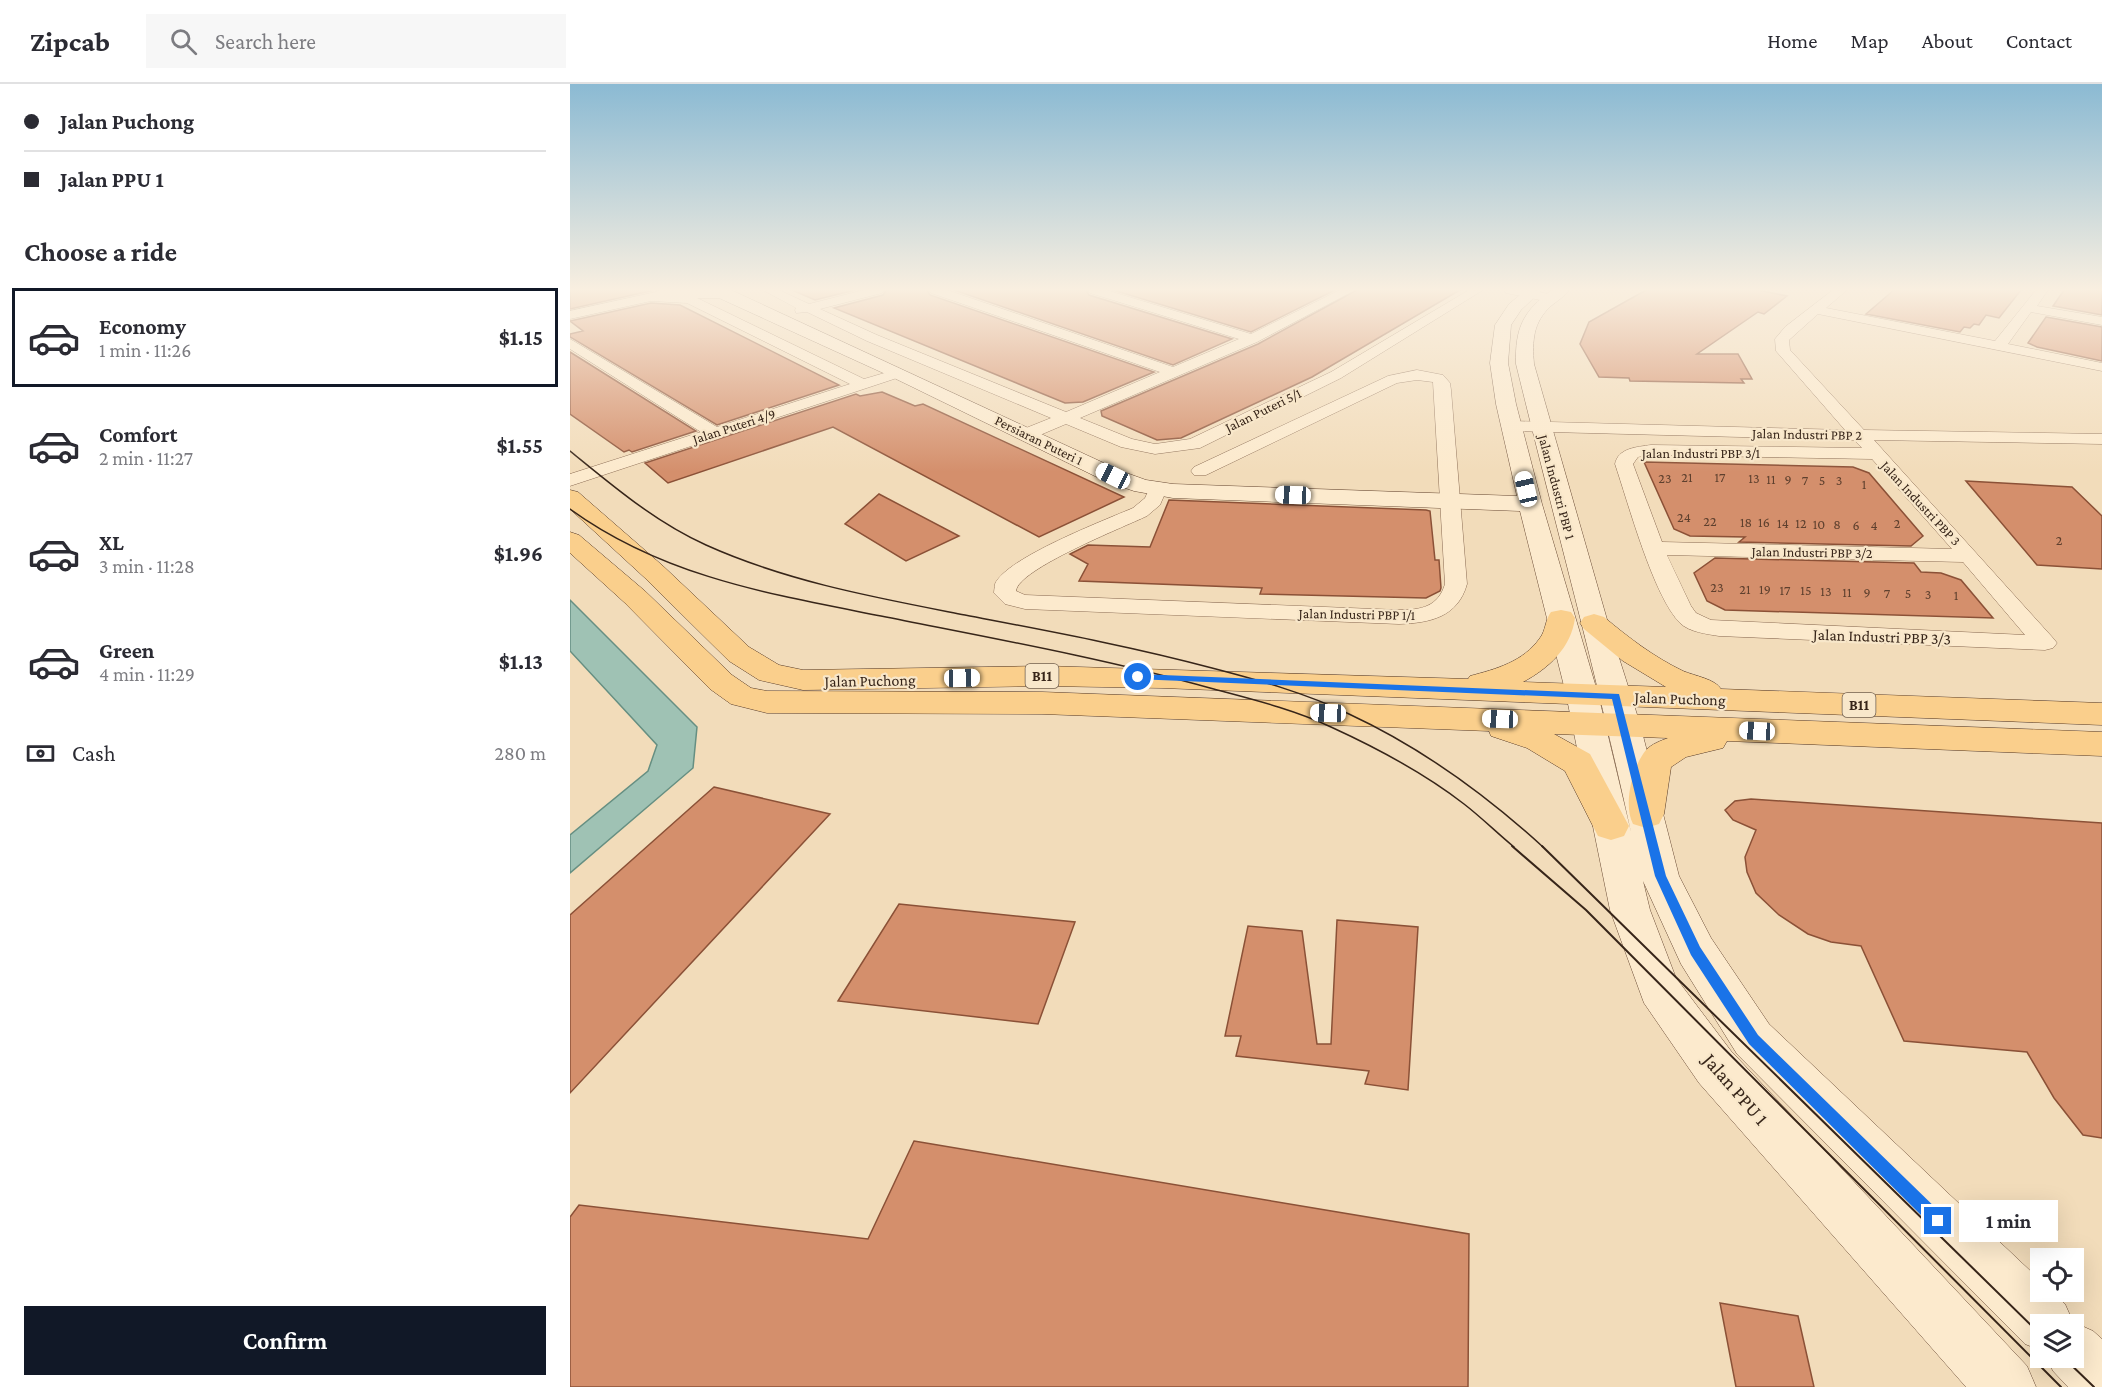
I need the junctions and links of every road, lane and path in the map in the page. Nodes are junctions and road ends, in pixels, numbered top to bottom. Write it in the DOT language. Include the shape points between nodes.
graph roads {
  1 [pos="583,351"];
  2 [pos="794,351"];
  3 [pos="849,351"];
  4 [pos="908,351"];
  5 [pos="1112,351"];
  6 [pos="1224,351"];
  7 [pos="1376,351"];
  8 [pos="1499,351"];
  9 [pos="1524,351"];
  10 [pos="1783,351"];
  11 [pos="2023,351"];
  12 [pos="2102,367"];
  13 [pos="1174,372"];
  14 [pos="898,373"];
  15 [pos="862,384"];
  16 [pos="1067,418"];
  17 [pos="1511,426"];
  18 [pos="1542,428"];
  19 [pos="715,433"];
  20 [pos="1027,434"];
  21 [pos="1859,435"];
  22 [pos="2102,439"];
  23 [pos="1876,454"];
  24 [pos="1200,471"];
  25 [pos="570,480"];
  26 [pos="1158,489"];
  27 [pos="570,497"];
  28 [pos="1450,501"];
  29 [pos="1530,504"];
  30 [pos="570,540"];
  31 [pos="1655,548"];
  32 [pos="1970,555"];
  33 [pos="1561,618"];
  34 [pos="1594,623"];
  35 [pos="1719,629"];
  36 [pos="2045,643"];
  37 [pos="1429,688"];
  38 [pos="1742,700"];
  39 [pos="1603,709"];
  40 [pos="2102,714"];
  41 [pos="1457,718"];
  42 [pos="1757,731"];
  43 [pos="2102,744"];
  44 [pos="1628,820"];
  45 [pos="2035,1314"];
  46 [pos="2084,1362"];
  47 [pos="2102,1379"];
  48 [pos="2006,1387"];
  1 -- 19 [label="street"];
  2 -- 15 [label="street"];
  3 -- 14 [label="main road, Persiaran Puteri 1"];
  4 -- 16 [label="street, Jalan Puteri 5/1"];
  5 -- 13 [label="street"];
  6 -- 13 [label="street"];
  7 -- 16 [label="street, Jalan Puteri 5/1" via="1336,375 1194,444 1173,448 1138,446"];
  8 -- 17 [label="main road, Jalan Industri PBP 1"];
  9 -- 18 [label="main road, Jalan Industri PBP 1"];
  10 -- 21 [label="street, Jalan Industri PBP 3"];
  11 -- 12 [label="street"];
  13 -- 16 [label="street"];
  14 -- 15 [label="street, Jalan Puteri 4/9"];
  14 -- 20 [label="main road, Persiaran Puteri 1"];
  15 -- 19 [label="street, Jalan Puteri 4/9"];
  16 -- 20 [label="street"];
  17 -- 18 [label="street, Jalan Industri PBP 2"];
  17 -- 29 [label="main road, Jalan Industri PBP 1"];
  18 -- 21 [label="street, Jalan Industri PBP 2"];
  18 -- 34 [label="main road, Jalan Industri PBP 1"];
  19 -- 25 [label="street, Jalan Puteri 4/9"];
  20 -- 26 [label="main road, Persiaran Puteri 1" via="1113,476"];
  21 -- 22 [label="street, Jalan Industri PBP 2"];
  21 -- 23 [label="street, Jalan Industri PBP 3"];
  23 -- 31 [label="street, Jalan Industri PBP 3/1" via="1651,450 1633,453 1624,464"];
  23 -- 32 [label="street, Jalan Industri PBP 3"];
  24 -- 28 [label="street, Jalan Industri PBP 1/1" via="1382,383 1404,376 1427,376 1442,383"];
  26 -- 28 [label="main road, Persiaran Puteri 1"];
  26 -- 28 [label="street, Jalan Industri PBP 1/1" via="1153,501 1140,512 1029,565 1006,584 1005,593 1025,602 1417,617 1433,614 1454,596 1456,584"];
  27 -- 37 [label="main road, Jalan Puchong / B11" via="739,654 754,666 784,677 828,681 1045,676"];
  28 -- 29 [label="main road, Persiaran Puteri 1"];
  29 -- 33 [label="main road, Jalan Industri PBP 1"];
  30 -- 41 [label="main road, Jalan Puchong / B11" via="721,682 742,697 767,702 1042,704"];
  31 -- 32 [label="street, Jalan Industri PBP 3/2"];
  31 -- 35 [label="street, Jalan Industri PBP 3/1" via="1688,618"];
  32 -- 36 [label="street, Jalan Industri PBP 3"];
  33 -- 37 [label="main road" via="1556,637 1517,673 1499,682"];
  33 -- 39 [label="main road, Jalan Industri PBP 1"];
  34 -- 38 [label="main road" via="1622,648 1664,674"];
  34 -- 39 [label="main road, Jalan Industri PBP 1"];
  35 -- 36 [label="street, Jalan Industri PBP 3/3"];
  37 -- 39 [label="main road, Jalan Puchong / B11"];
  38 -- 39 [label="main road, Jalan Puchong / B11"];
  38 -- 40 [label="main road, Jalan Puchong / B11"];
  39 -- 41 [label="main road, Jalan Puchong / B11"];
  39 -- 42 [label="main road, Jalan Puchong / B11"];
  39 -- 44 [label="main road, Jalan PPU 1"];
  41 -- 44 [label="main road" via="1539,740 1578,763"];
  42 -- 43 [label="main road, Jalan Puchong / B11"];
  42 -- 44 [label="main road" via="1667,750 1655,759"];
  44 -- 45 [label="main road, Jalan PPU 1" via="1691,940 1753,1039"];
  44 -- 48 [label="main road, Jalan PPU 1" via="1630,910 1659,989 1714,1067"];
  46 -- 47 [label="main road"];
}
